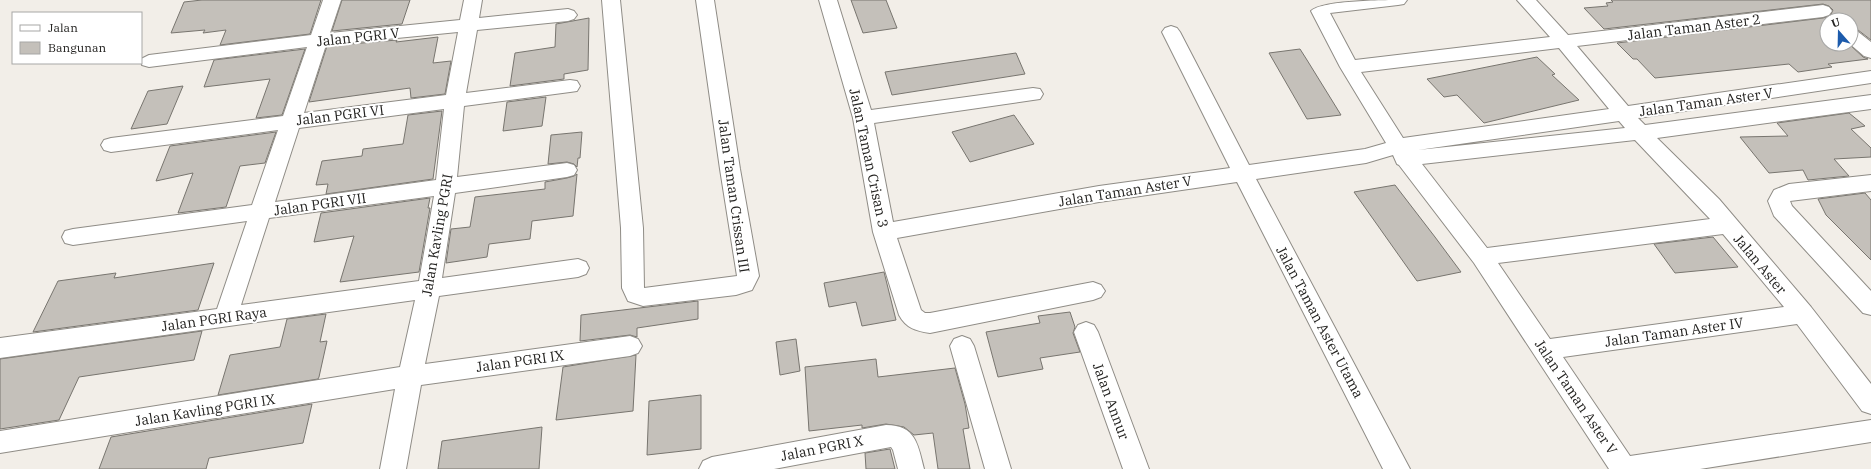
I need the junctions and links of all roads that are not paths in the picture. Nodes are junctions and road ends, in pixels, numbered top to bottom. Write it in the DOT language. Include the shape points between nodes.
graph roads {
  1 [pos="332,0"];
  2 [pos="473,0"];
  3 [pos="611,0"];
  4 [pos="705,0"];
  5 [pos="828,0"];
  6 [pos="1398,0"];
  7 [pos="1526,0"];
  8 [pos="1808,0"];
  9 [pos="1823,12"];
  10 [pos="568,15"];
  11 [pos="1819,17"];
  12 [pos="469,26"];
  13 [pos="1171,32"];
  14 [pos="318,40"];
  15 [pos="1565,42"];
  16 [pos="1859,42"];
  17 [pos="1871,52"];
  18 [pos="148,61"];
  19 [pos="1350,67"];
  20 [pos="1871,77"];
  21 [pos="570,86"];
  22 [pos="1033,94"];
  23 [pos="455,101"];
  24 [pos="1871,102"];
  25 [pos="1626,114"];
  26 [pos="863,118"];
  27 [pos="292,121"];
  28 [pos="1640,133"];
  29 [pos="111,145"];
  30 [pos="1402,152"];
  31 [pos="567,170"];
  32 [pos="1243,174"];
  33 [pos="1871,183"];
  34 [pos="446,185"];
  35 [pos="259,213"];
  36 [pos="1727,224"];
  37 [pos="884,232"];
  38 [pos="73,237"];
  39 [pos="1482,258"];
  40 [pos="578,268"];
  41 [pos="428,288"];
  42 [pos="1093,291"];
  43 [pos="1871,306"];
  44 [pos="1803,314"];
  45 [pos="225,318"];
  46 [pos="1086,332"];
  47 [pos="630,346"];
  48 [pos="962,346"];
  49 [pos="0,348"];
  50 [pos="1545,350"];
  51 [pos="410,376"];
  52 [pos="1871,403"];
  53 [pos="1871,431"];
  54 [pos="0,442"];
  55 [pos="393,469"];
  56 [pos="712,469"];
  57 [pos="911,469"];
  58 [pos="998,469"];
  59 [pos="1136,469"];
  60 [pos="1397,469"];
  61 [pos="1624,469"];
  1 -- 14 [label="street"];
  2 -- 12 [label="street, Jalan Kavling PGRI"];
  3 -- 4 [label="street, Jalan Taman Crissan III" via="632,228 633,288 636,295 643,297 736,286 744,284 748,276 728,161"];
  5 -- 26 [label="street, Jalan Taman Crisan 3"];
  6 -- 19 [label="street, Jalan Taman Aster V" via="1326,8 1320,11"];
  7 -- 15 [label="street"];
  8 -- 9 [label="street"];
  10 -- 12 [label="street, Jalan PGRI V"];
  11 -- 15 [label="street, Jalan Taman Aster 2"];
  12 -- 14 [label="street, Jalan PGRI V"];
  12 -- 23 [label="street, Jalan Kavling PGRI"];
  13 -- 32 [label="street, Jalan Taman Aster Utama"];
  14 -- 18 [label="street, Jalan PGRI V"];
  14 -- 27 [label="street"];
  15 -- 19 [label="street"];
  15 -- 25 [label="street"];
  16 -- 17 [label="street"];
  19 -- 30 [label="street, Jalan Taman Aster V"];
  20 -- 25 [label="street, Jalan Taman Aster V"];
  21 -- 23 [label="street, Jalan PGRI VI"];
  22 -- 26 [label="street"];
  23 -- 27 [label="street, Jalan PGRI VI"];
  23 -- 34 [label="street, Jalan Kavling PGRI"];
  24 -- 28 [label="street, Jalan Taman Aster V"];
  25 -- 28 [label="street, Jalan Aster"];
  25 -- 30 [label="street, Jalan Taman Aster V"];
  26 -- 37 [label="street, Jalan Taman Crisan 3"];
  27 -- 29 [label="street, Jalan PGRI VI"];
  27 -- 35 [label="street"];
  28 -- 30 [label="street, Jalan Taman Aster V"];
  28 -- 36 [label="street, Jalan Aster"];
  30 -- 32 [label="street, Jalan Taman Aster V"];
  30 -- 39 [label="street, Jalan Taman Aster V"];
  31 -- 34 [label="street, Jalan PGRI VII"];
  32 -- 37 [label="street, Jalan Taman Aster V" via="1099,194"];
  32 -- 60 [label="street, Jalan Taman Aster Utama"];
  33 -- 43 [label="street" via="1789,192 1782,195 1779,201 1782,210"];
  34 -- 35 [label="street, Jalan PGRI VII"];
  34 -- 41 [label="street, Jalan Kavling PGRI"];
  35 -- 38 [label="street, Jalan PGRI VII"];
  35 -- 45 [label="street"];
  36 -- 39 [label="street"];
  36 -- 44 [label="street, Jalan Aster"];
  37 -- 42 [label="street, Jalan Taman Crisan 3" via="911,315 919,322 930,323"];
  39 -- 50 [label="street, Jalan Taman Aster V"];
  40 -- 41 [label="street, Jalan PGRI Raya"];
  41 -- 45 [label="street, Jalan PGRI Raya"];
  41 -- 51 [label="street, Jalan Kavling PGRI"];
  44 -- 50 [label="street, Jalan Taman Aster IV"];
  44 -- 52 [label="street, Jalan Aster"];
  45 -- 49 [label="street, Jalan PGRI Raya"];
  46 -- 59 [label="street, Jalan Annur"];
  47 -- 51 [label="street, Jalan PGRI IX"];
  48 -- 58 [label="street"];
  50 -- 61 [label="street, Jalan Taman Aster V"];
  51 -- 54 [label="street, Jalan Kavling PGRI IX"];
  51 -- 55 [label="street, Jalan Kavling PGRI"];
  53 -- 61 [label="street, Jalan Taman Aster V"];
  56 -- 57 [label="street, Jalan PGRI X" via="886,436 896,436 905,444"];
}
